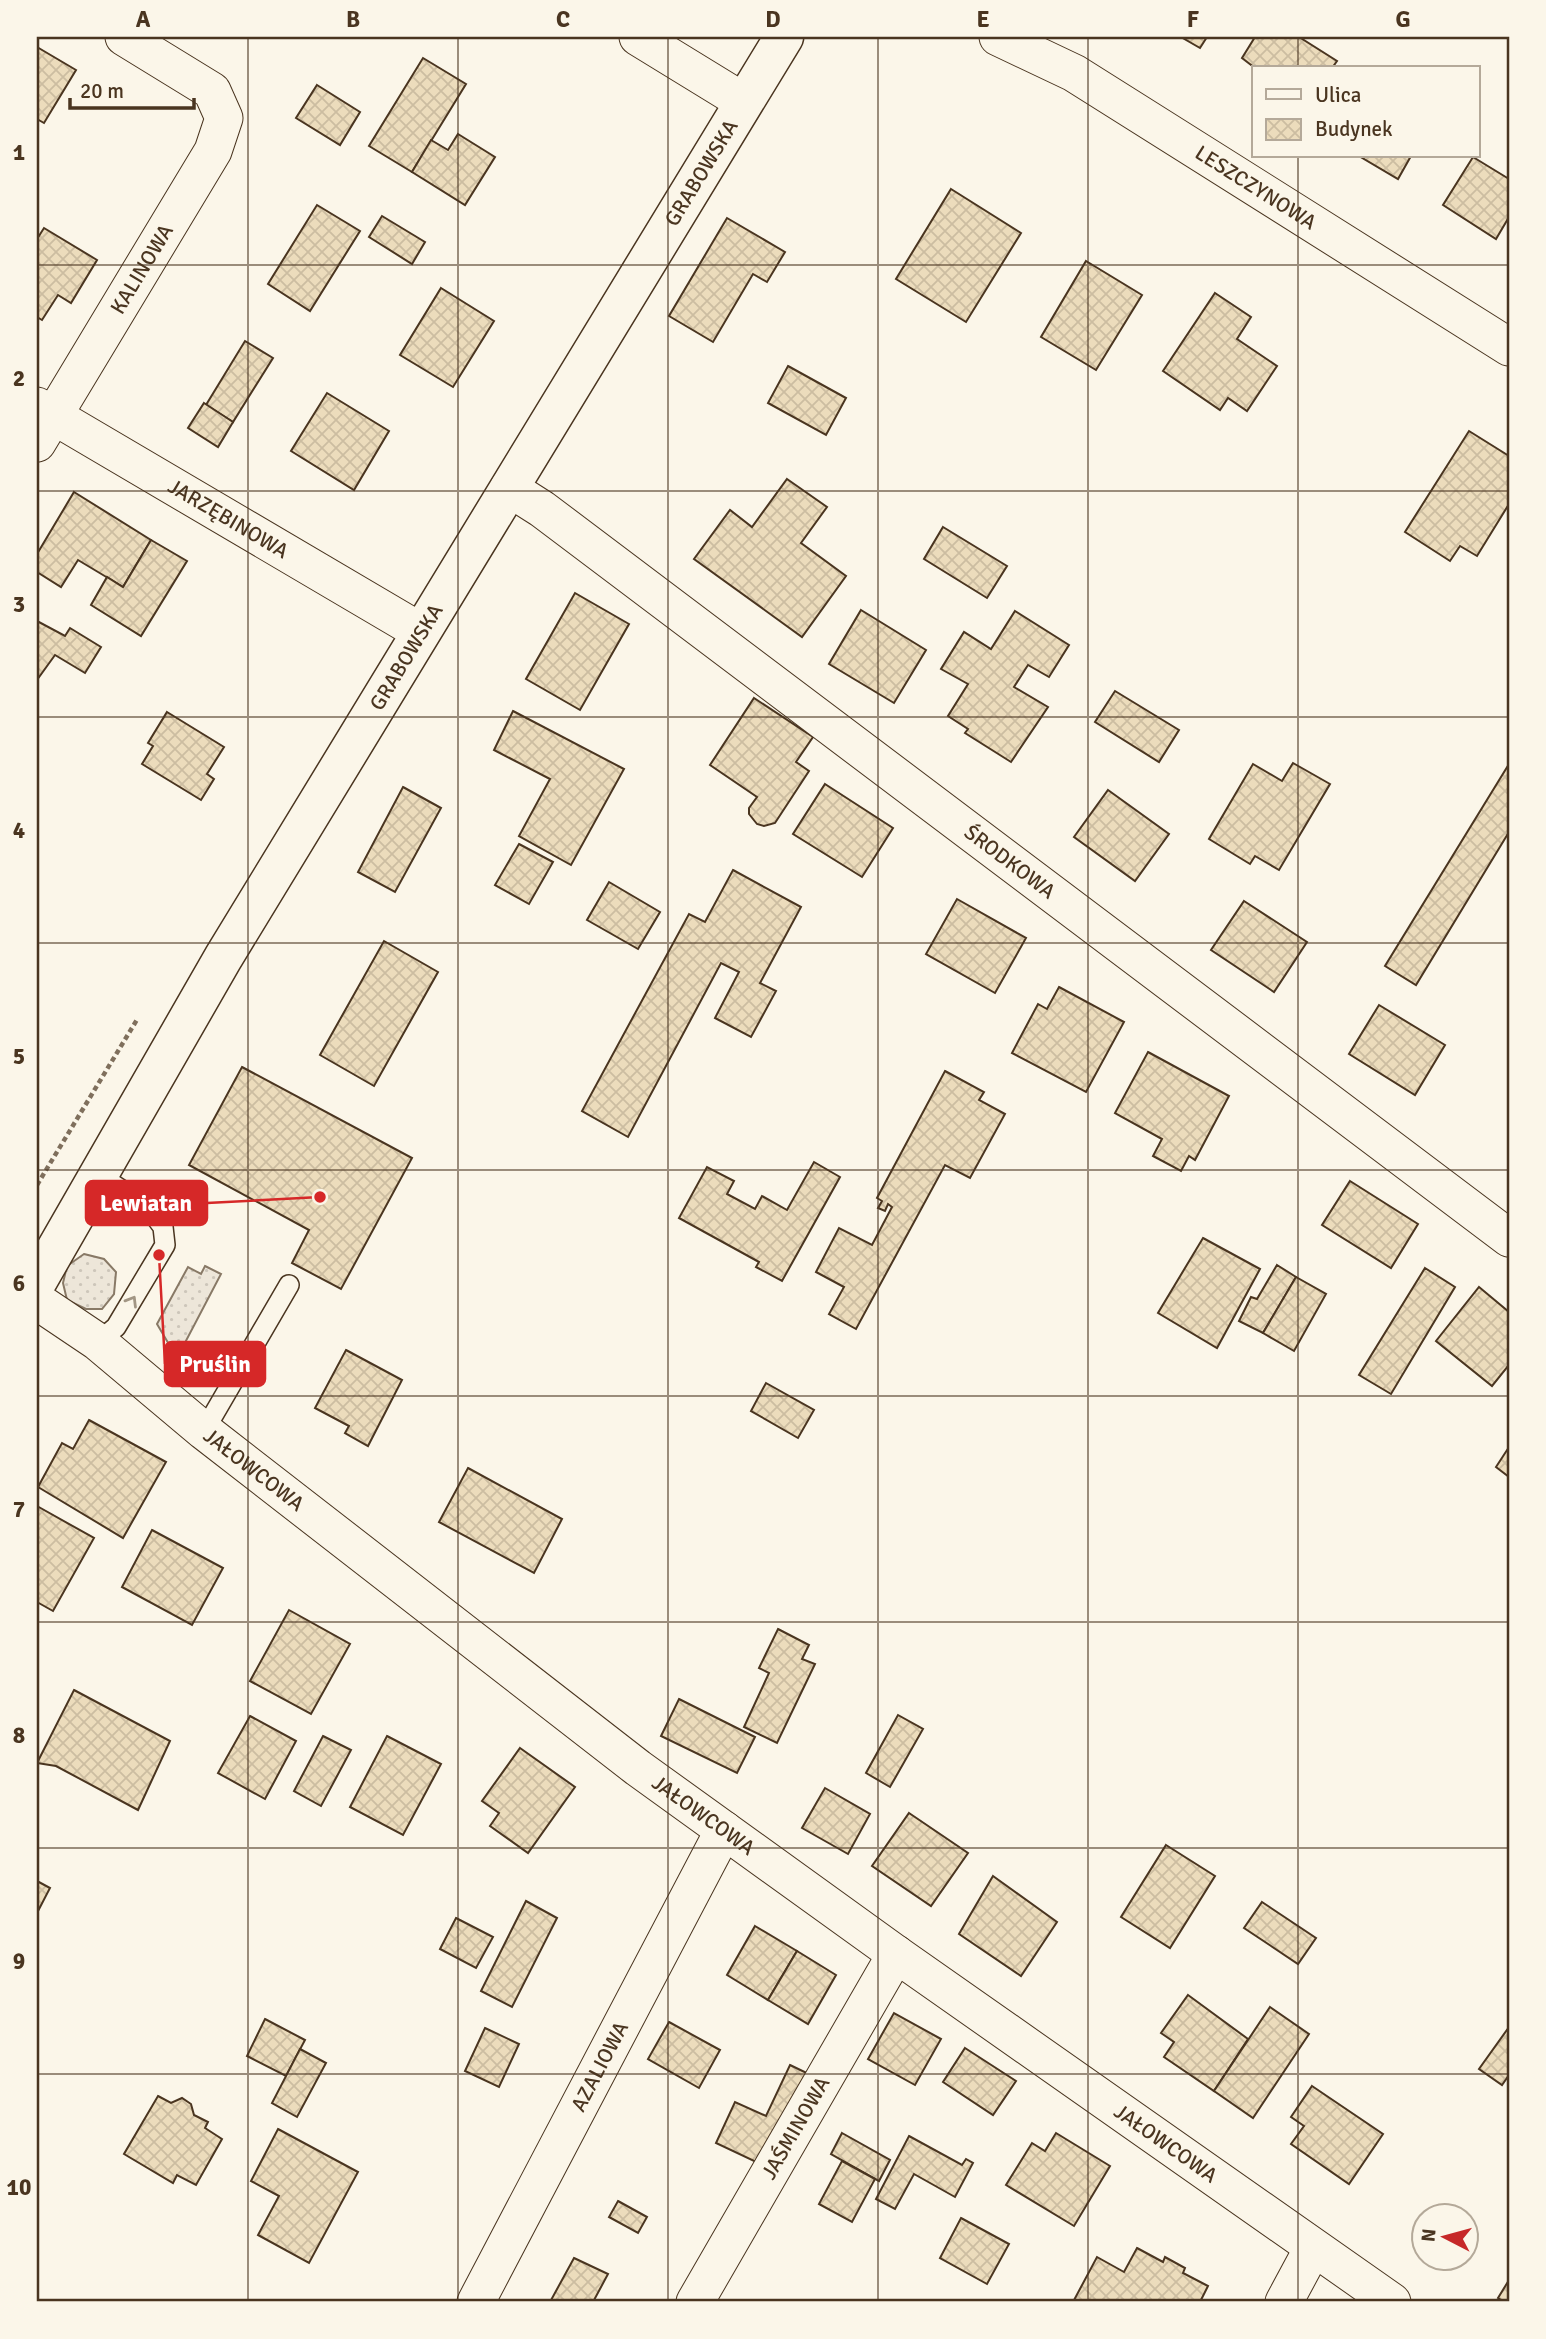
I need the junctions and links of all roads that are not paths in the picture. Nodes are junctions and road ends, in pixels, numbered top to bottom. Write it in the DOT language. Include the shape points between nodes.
graph roads {
  1 [pos="124,37"];
  2 [pos="638,37"];
  3 [pos="784,37"];
  4 [pos="999,37"];
  5 [pos="744,102"];
  6 [pos="1509,347"];
  7 [pos="42,422"];
  8 [pos="509,488"];
  9 [pos="421,632"];
  10 [pos="100,1176"];
  11 [pos="1509,1238"];
  12 [pos="37,1282"];
  13 [pos="289,1285"];
  14 [pos="37,1301"];
  15 [pos="98,1342"];
  16 [pos="204,1432"];
  17 [pos="724,1830"];
  18 [pos="896,1954"];
  19 [pos="1313,2248"];
  20 [pos="476,2302"];
  21 [pos="695,2302"];
  22 [pos="1284,2302"];
  23 [pos="1392,2302"];
  1 -- 7 [label="street, KALINOWA" via="212,91 224,118 213,152"];
  2 -- 5 [label="street"];
  3 -- 5 [label="street, GRABOWSKA"];
  4 -- 6 [label="street, LESZCZYNOWA" via="1074,73"];
  5 -- 8 [label="street, GRABOWSKA"];
  7 -- 9 [label="street, JARZĘBINOWA"];
  8 -- 9 [label="street, GRABOWSKA"];
  8 -- 11 [label="street, ŚRODKOWA"];
  9 -- 10 [label="street, GRABOWSKA" via="223,958"];
  10 -- 12 [label="street, GRABOWSKA"];
  15 -- 10 [label="lane, one-way" via="116,1327 165,1245 163,1227 148,1208"];
  13 -- 16 [label="lane"];
  14 -- 15 [label="street, JAŁOWCOWA"];
  15 -- 16 [label="street, JAŁOWCOWA"];
  16 -- 17 [label="street, JAŁOWCOWA"];
  17 -- 18 [label="street, JAŁOWCOWA"];
  17 -- 20 [label="street, AZALIOWA"];
  18 -- 19 [label="street, JAŁOWCOWA"];
  18 -- 21 [label="street, JAŚMINOWA"];
  19 -- 22 [label="street"];
  19 -- 23 [label="street, JAŁOWCOWA"];
}
